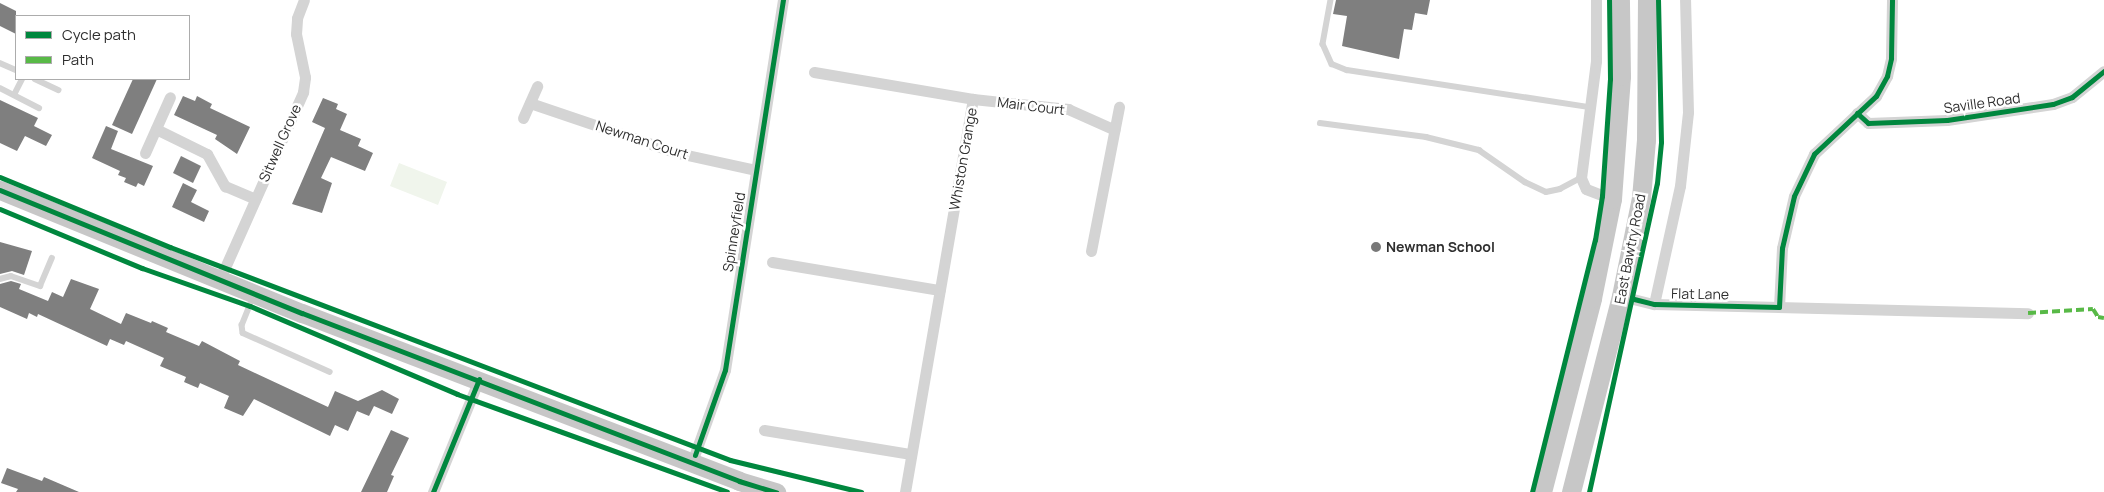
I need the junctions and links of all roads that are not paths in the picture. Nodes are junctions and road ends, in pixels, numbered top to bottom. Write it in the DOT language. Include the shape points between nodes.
graph roads {
  1 [pos="304,0"];
  2 [pos="783,0"];
  3 [pos="1331,0"];
  4 [pos="1596,0"];
  5 [pos="1620,0"];
  6 [pos="1648,0"];
  7 [pos="1685,0"];
  8 [pos="1892,0"];
  9 [pos="0,63"];
  10 [pos="15,70"];
  11 [pos="2104,71"];
  12 [pos="814,72"];
  13 [pos="22,80"];
  14 [pos="37,80"];
  15 [pos="537,86"];
  16 [pos="0,88"];
  17 [pos="59,90"];
  18 [pos="14,95"];
  19 [pos="170,97"];
  20 [pos="973,99"];
  21 [pos="530,103"];
  22 [pos="1119,107"];
  23 [pos="1589,107"];
  24 [pos="40,108"];
  25 [pos="1857,113"];
  26 [pos="523,118"];
  27 [pos="1320,123"];
  28 [pos="156,128"];
  29 [pos="1115,130"];
  30 [pos="144,153"];
  31 [pos="755,170"];
  32 [pos="1581,178"];
  33 [pos="0,190"];
  34 [pos="255,199"];
  35 [pos="1612,199"];
  36 [pos="1091,251"];
  37 [pos="52,258"];
  38 [pos="772,262"];
  39 [pos="0,279"];
  40 [pos="219,280"];
  41 [pos="940,290"];
  42 [pos="255,294"];
  43 [pos="1621,296"];
  44 [pos="1654,304"];
  45 [pos="1778,307"];
  46 [pos="2028,313"];
  47 [pos="330,372"];
  48 [pos="478,379"];
  49 [pos="764,430"];
  50 [pos="910,454"];
  51 [pos="692,462"];
  52 [pos="433,492"];
  53 [pos="776,492"];
  54 [pos="905,492"];
  55 [pos="1542,492"];
  56 [pos="1571,492"];
  1 -- 34 [label="street, Sitwell Grove" via="296,18 296,34 306,77 303,92"];
  2 -- 31 [label="street, Spinneyfield"];
  3 -- 23 [label="lane" via="1323,44 1332,64 1347,70"];
  4 -- 23 [label="street" via="1596,61"];
  5 -- 35 [label="main road, East Bawtry Road" via="1622,76"];
  6 -- 43 [label="main road, East Bawtry Road" via="1646,140 1641,198"];
  7 -- 44 [label="street" via="1688,112 1680,186"];
  8 -- 25 [label="street" via="1892,58 1888,76 1876,96"];
  9 -- 10 [label="lane"];
  11 -- 25 [label="street, Saville Road" via="2072,96 2053,104 1946,120 1868,123"];
  12 -- 20 [label="street, Whiston Grange"];
  13 -- 18 [label="lane"];
  14 -- 17 [label="lane"];
  15 -- 21 [label="street"];
  16 -- 18 [label="lane"];
  18 -- 24 [label="lane"];
  19 -- 28 [label="street"];
  20 -- 29 [label="street, Mair Court" via="1068,109"];
  20 -- 41 [label="street, Whiston Grange"];
  21 -- 26 [label="street"];
  21 -- 31 [label="street, Newman Court" via="678,153"];
  22 -- 29 [label="street"];
  23 -- 32 [label="street"];
  25 -- 45 [label="street" via="1822,143 1805,170 1787,220"];
  27 -- 32 [label="lane" via="1418,135 1479,150 1525,182 1546,192"];
  28 -- 30 [label="street"];
  28 -- 34 [label="street" via="207,154 225,186"];
  29 -- 36 [label="street"];
  31 -- 51 [label="street, Spinneyfield" via="725,370"];
  32 -- 35 [label="street, East Bawtry Road" via="1586,188"];
  33 -- 40 [label="main road"];
  34 -- 40 [label="street, Sitwell Grove"];
  35 -- 55 [label="main road, East Bawtry Road" via="1592,298"];
  37 -- 39 [label="lane" via="40,286 11,276"];
  38 -- 41 [label="street"];
  40 -- 42 [label="main road"];
  41 -- 50 [label="street, Whiston Grange"];
  42 -- 47 [label="lane" via="242,324 243,333"];
  42 -- 48 [label="main road"];
  43 -- 44 [label="street, Flat Lane"];
  43 -- 56 [label="main road, East Bawtry Road"];
  44 -- 45 [label="street, Flat Lane"];
  45 -- 46 [label="street, Flat Lane"];
  48 -- 51 [label="main road"];
  48 -- 52 [label="street"];
  49 -- 50 [label="street"];
  50 -- 54 [label="street, Whiston Grange"];
  51 -- 53 [label="main road"];
}
